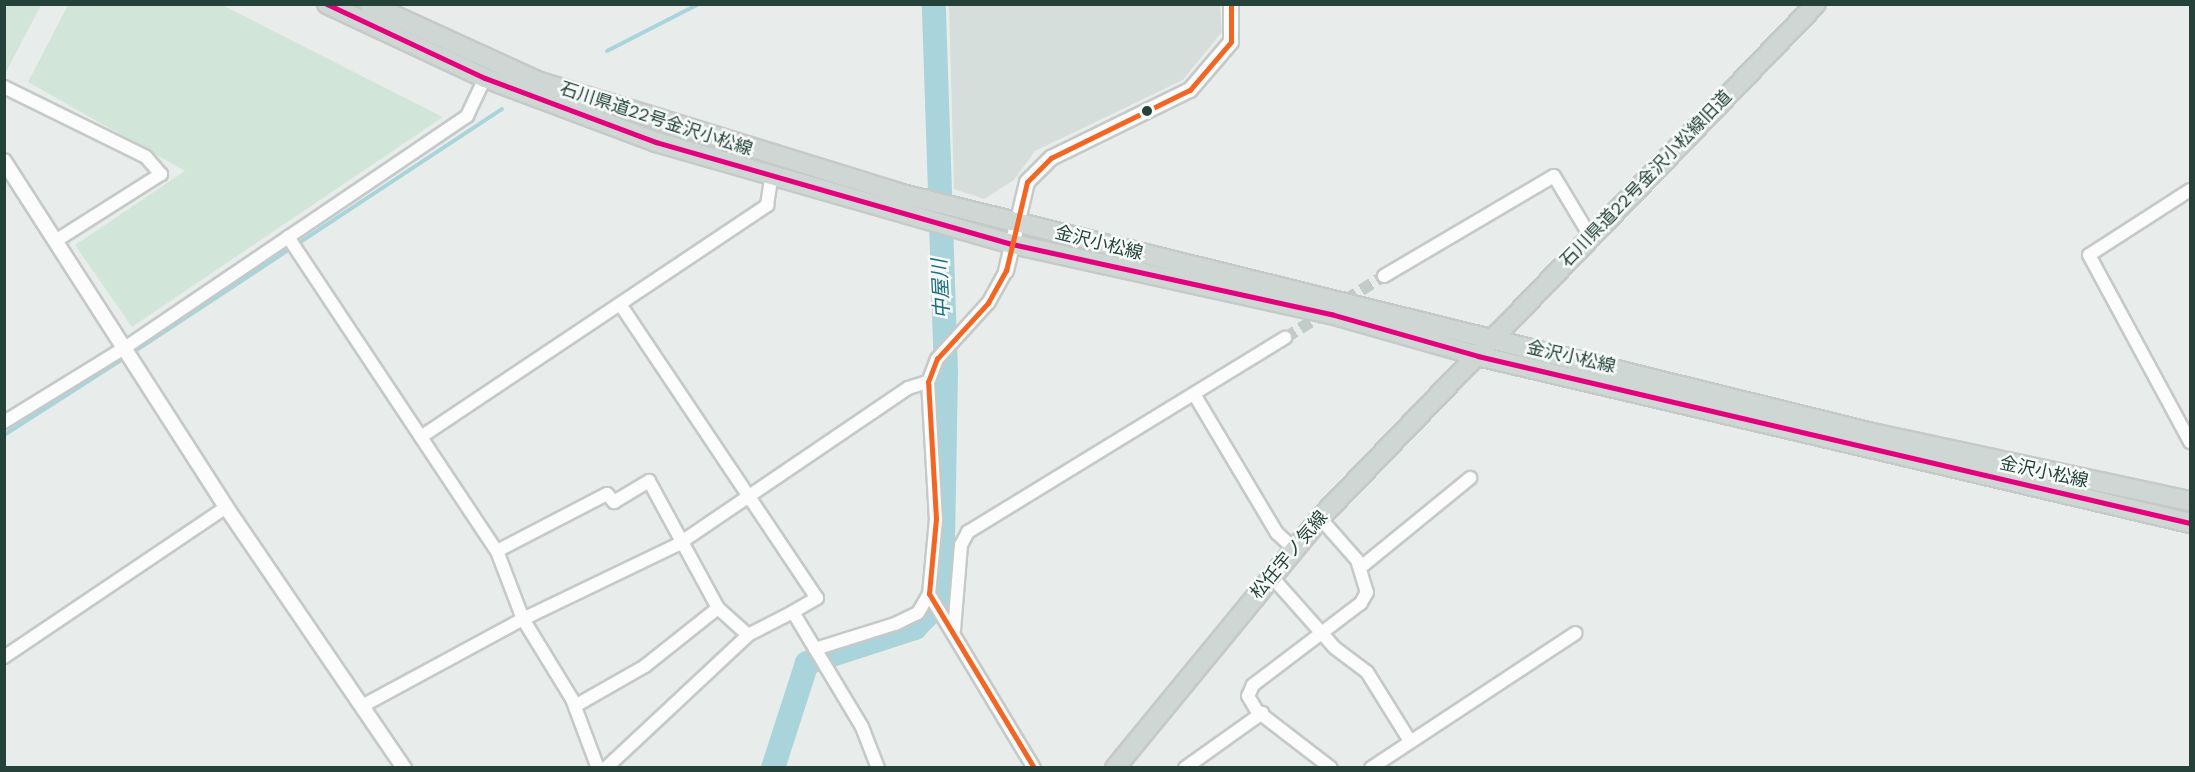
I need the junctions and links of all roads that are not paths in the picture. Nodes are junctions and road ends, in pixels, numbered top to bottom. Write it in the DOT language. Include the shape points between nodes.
graph roads {
  1 [pos="327,4"];
  2 [pos="369,4"];
  3 [pos="1231,4"];
  4 [pos="1816,4"];
  5 [pos="485,78"];
  6 [pos="4,87"];
  7 [pos="4,161"];
  8 [pos="772,175"];
  9 [pos="2190,190"];
  10 [pos="954,206"];
  11 [pos="1017,220"];
  12 [pos="949,226"];
  13 [pos="1590,236"];
  14 [pos="57,240"];
  15 [pos="292,244"];
  16 [pos="1012,244"];
  17 [pos="1006,271"];
  18 [pos="1384,276"];
  19 [pos="620,304"];
  20 [pos="1285,338"];
  21 [pos="1493,339"];
  22 [pos="130,352"];
  23 [pos="1478,356"];
  24 [pos="928,382"];
  25 [pos="1194,394"];
  26 [pos="4,422"];
  27 [pos="422,437"];
  28 [pos="2190,442"];
  29 [pos="1470,478"];
  30 [pos="746,495"];
  31 [pos="2190,501"];
  32 [pos="226,507"];
  33 [pos="1320,518"];
  34 [pos="2190,523"];
  35 [pos="680,540"];
  36 [pos="1293,548"];
  37 [pos="497,551"];
  38 [pos="1360,567"];
  39 [pos="1272,576"];
  40 [pos="935,603"];
  41 [pos="717,608"];
  42 [pos="793,612"];
  43 [pos="523,619"];
  44 [pos="954,630"];
  45 [pos="1320,630"];
  46 [pos="1576,633"];
  47 [pos="748,635"];
  48 [pos="819,656"];
  49 [pos="4,657"];
  50 [pos="364,705"];
  51 [pos="575,706"];
  52 [pos="1262,713"];
  53 [pos="1410,741"];
  54 [pos="404,768"];
  55 [pos="598,768"];
  56 [pos="606,768"];
  57 [pos="878,768"];
  58 [pos="1034,768"];
  59 [pos="1115,768"];
  60 [pos="1185,768"];
  61 [pos="1330,768"];
  62 [pos="1371,768"];
  1 -- 5 [label="main road, 石川県道22号金沢小松線"];
  2 -- 10 [label="main road, 石川県道22号金沢小松線" via="537,81 686,131"];
  3 -- 11 [label="street" via="1232,42 1215,66 1190,90 1051,158 1027,182"];
  4 -- 13 [label="main road, 石川県道22号金沢小松線旧道"];
  5 -- 8 [label="main road, 石川県道22号金沢小松線" via="656,142"];
  5 -- 15 [label="street" via="467,116"];
  6 -- 14 [label="street" via="146,157 161,174"];
  7 -- 14 [label="street"];
  8 -- 12 [label="main road, 石川県道22号金沢小松線"];
  8 -- 19 [label="street" via="767,205"];
  9 -- 28 [label="street" via="2089,255"];
  10 -- 11 [label="main road, 金沢小松線"];
  11 -- 16 [label="street"];
  11 -- 21 [label="main road, 金沢小松線"];
  12 -- 16 [label="main road, 金沢小松線"];
  13 -- 18 [label="street" via="1554,176"];
  13 -- 21 [label="main road, 石川県道22号金沢小松線旧道"];
  14 -- 22 [label="street"];
  15 -- 22 [label="street"];
  15 -- 27 [label="street"];
  16 -- 17 [label="street"];
  16 -- 23 [label="main road, 金沢小松線" via="1331,314"];
  17 -- 24 [label="street" via="988,303 937,359"];
  19 -- 27 [label="street"];
  19 -- 30 [label="street"];
  20 -- 25 [label="street"];
  21 -- 23 [label="main road, 石川県道22号金沢小松線旧道"];
  21 -- 31 [label="main road, 金沢小松線" via="1872,433"];
  22 -- 26 [label="street"];
  22 -- 32 [label="street"];
  23 -- 33 [label="main road, 松任宇ノ気線"];
  23 -- 34 [label="main road, 金沢小松線"];
  24 -- 30 [label="street" via="908,388"];
  24 -- 40 [label="street" via="936,519"];
  25 -- 36 [label="street" via="1277,533"];
  25 -- 44 [label="street" via="968,532 961,546"];
  27 -- 37 [label="street"];
  29 -- 38 [label="street"];
  30 -- 35 [label="street"];
  30 -- 42 [label="street" via="817,598"];
  32 -- 49 [label="street"];
  32 -- 50 [label="street"];
  33 -- 36 [label="main road, 松任宇ノ気線"];
  33 -- 38 [label="street"];
  35 -- 37 [label="street" via="650,481 614,502 607,494"];
  35 -- 41 [label="street"];
  35 -- 43 [label="street"];
  36 -- 39 [label="main road, 松任宇ノ気線"];
  37 -- 43 [label="street"];
  38 -- 45 [label="street" via="1367,592 1361,603"];
  39 -- 45 [label="street"];
  39 -- 59 [label="main road, 松任宇ノ気線"];
  40 -- 44 [label="street"];
  40 -- 48 [label="street"];
  41 -- 47 [label="street"];
  41 -- 51 [label="street" via="645,666"];
  42 -- 47 [label="street"];
  42 -- 48 [label="street"];
  43 -- 50 [label="street"];
  43 -- 51 [label="street"];
  44 -- 58 [label="street"];
  45 -- 52 [label="street" via="1253,684 1248,696"];
  45 -- 53 [label="street" via="1376,684"];
  46 -- 53 [label="street"];
  47 -- 56 [label="street"];
  48 -- 57 [label="street" via="862,727"];
  50 -- 54 [label="street"];
  51 -- 55 [label="street"];
  52 -- 60 [label="street"];
  52 -- 61 [label="street"];
  53 -- 62 [label="street"];
}
